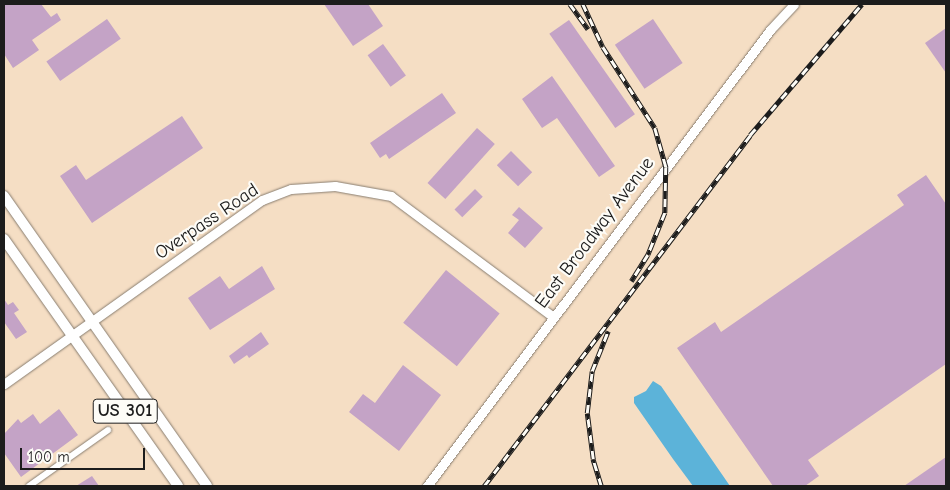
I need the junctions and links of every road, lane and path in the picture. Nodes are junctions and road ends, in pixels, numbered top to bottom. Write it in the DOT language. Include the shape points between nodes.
graph roads {
  1 [pos="794,4"];
  2 [pos="4,196"];
  3 [pos="4,239"];
  4 [pos="552,316"];
  5 [pos="92,322"];
  6 [pos="72,336"];
  7 [pos="4,384"];
  8 [pos="108,430"];
  9 [pos="29,486"];
  10 [pos="178,486"];
  11 [pos="207,486"];
  12 [pos="427,486"];
  1 -- 4 [label="main road, East Broadway Avenue" via="770,30"];
  2 -- 5 [label="main road, US 301"];
  3 -- 6 [label="main road, US 301"];
  4 -- 5 [label="main road, Overpass Road" via="391,196 334,186 291,189 262,200"];
  4 -- 12 [label="main road, East Broadway Avenue"];
  5 -- 6 [label="main road, Overpass Road"];
  5 -- 11 [label="main road, US 301"];
  6 -- 7 [label="main road, Overpass Road"];
  6 -- 10 [label="main road, US 301"];
  8 -- 9 [label="street"];
}
